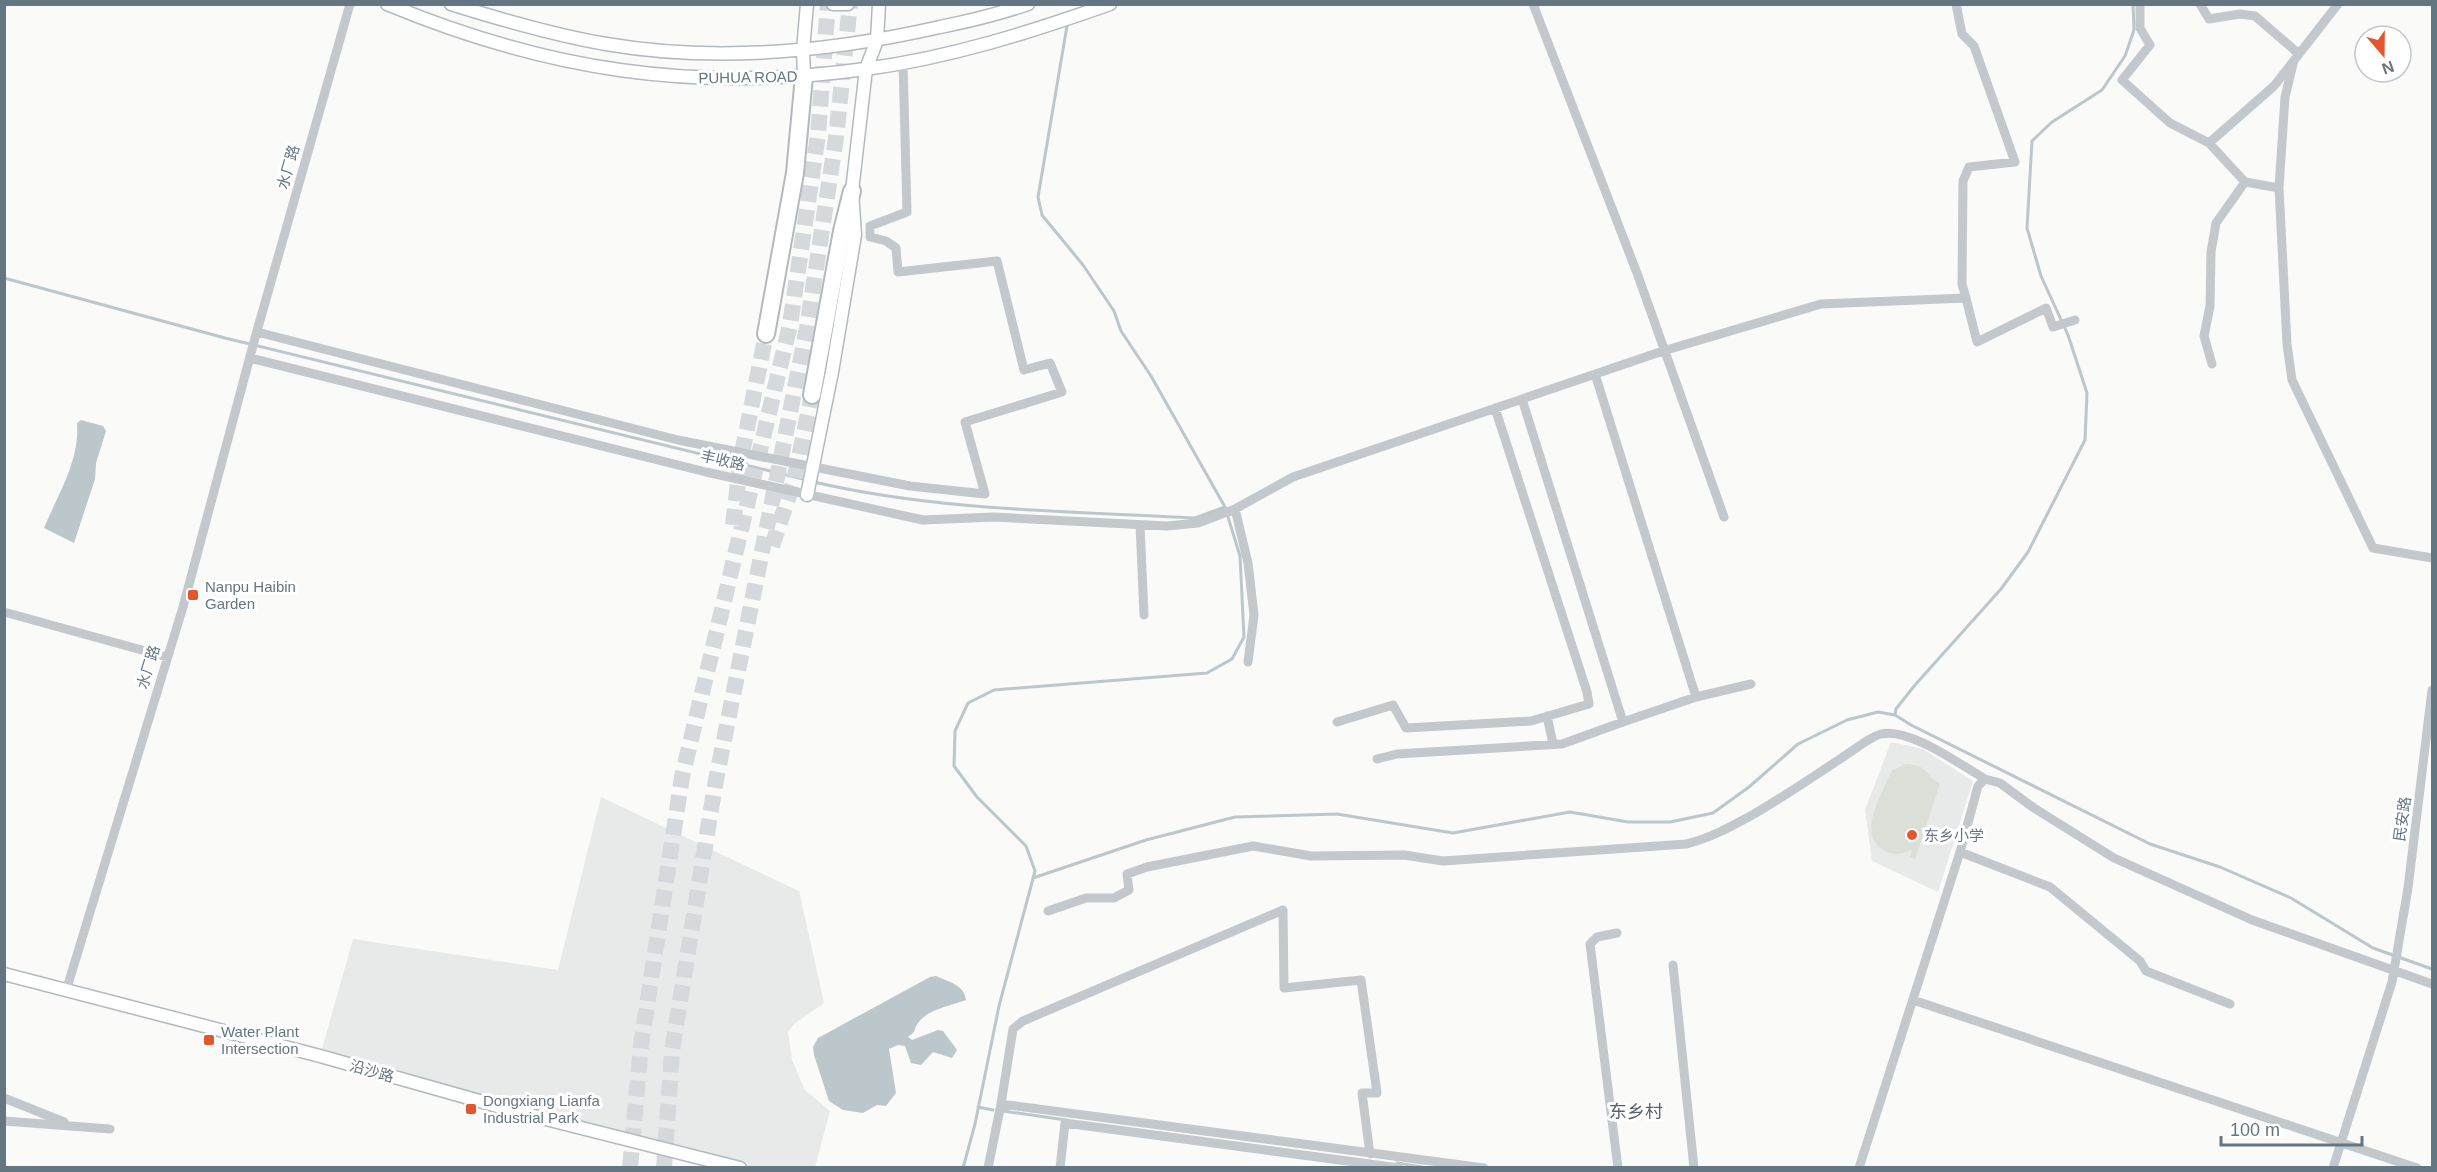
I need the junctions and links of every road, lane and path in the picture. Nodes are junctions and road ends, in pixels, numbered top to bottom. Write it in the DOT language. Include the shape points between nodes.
graph roads {
  1 [pos="350,4"];
  2 [pos="387,4"];
  3 [pos="451,4"];
  4 [pos="807,4"];
  5 [pos="833,4"];
  6 [pos="848,4"];
  7 [pos="879,4"];
  8 [pos="1028,4"];
  9 [pos="1110,4"];
  10 [pos="1533,4"];
  11 [pos="1956,4"];
  12 [pos="2140,4"];
  13 [pos="2200,4"];
  14 [pos="2250,4"];
  15 [pos="2337,4"];
  16 [pos="2248,15"];
  17 [pos="877,40"];
  18 [pos="803,50"];
  19 [pos="2296,57"];
  20 [pos="903,62"];
  21 [pos="866,69"];
  22 [pos="804,76"];
  23 [pos="2208,143"];
  24 [pos="2246,182"];
  25 [pos="2278,188"];
  26 [pos="852,191"];
  27 [pos="1966,298"];
  28 [pos="2075,320"];
  29 [pos="766,334"];
  30 [pos="256,335"];
  31 [pos="1664,351"];
  32 [pos="251,354"];
  33 [pos="2212,364"];
  34 [pos="1595,374"];
  35 [pos="812,395"];
  36 [pos="1522,399"];
  37 [pos="1495,408"];
  38 [pos="807,495"];
  39 [pos="1235,509"];
  40 [pos="1724,517"];
  41 [pos="1140,525"];
  42 [pos="2433,558"];
  43 [pos="4,612"];
  44 [pos="1144,615"];
  45 [pos="167,657"];
  46 [pos="1248,662"];
  47 [pos="1751,684"];
  48 [pos="2433,690"];
  49 [pos="1696,697"];
  50 [pos="1547,716"];
  51 [pos="1337,722"];
  52 [pos="1623,722"];
  53 [pos="1552,744"];
  54 [pos="1377,759"];
  55 [pos="1985,779"];
  56 [pos="1960,852"];
  57 [pos="1048,911"];
  58 [pos="1617,933"];
  59 [pos="1672,965"];
  60 [pos="2394,972"];
  61 [pos="4,974"];
  62 [pos="2433,984"];
  63 [pos="66,991"];
  64 [pos="1913,1000"];
  65 [pos="2230,1004"];
  66 [pos="4,1098"];
  67 [pos="1000,1104"];
  68 [pos="4,1120"];
  69 [pos="71,1126"];
  70 [pos="110,1129"];
  71 [pos="2340,1143"];
  72 [pos="1370,1154"];
  73 [pos="740,1167"];
  74 [pos="988,1167"];
  75 [pos="1060,1167"];
  76 [pos="1399,1167"];
  77 [pos="1484,1167"];
  78 [pos="1618,1167"];
  79 [pos="1694,1167"];
  80 [pos="1859,1167"];
  81 [pos="2332,1167"];
  82 [pos="2418,1167"];
  1 -- 30 [label="street, 水厂路"];
  2 -- 22 [label="main road, PUHUA ROAD" via="481,40 601,69 720,79"];
  3 -- 18 [label="main road, PUHUA ROAD" via="556,35 629,48 690,54"];
  4 -- 18 [label="main road"];
  5 -- 6 [label="main road"];
  7 -- 17 [label="main road"];
  8 -- 17 [label="main road, PUHUA ROAD"];
  9 -- 20 [label="main road, PUHUA ROAD" via="961,50"];
  10 -- 31 [label="street"];
  11 -- 27 [label="street" via="1962,34 1974,46 2015,162 1969,167 1963,181 1962,284"];
  12 -- 23 [label="street" via="2140,28 2150,45 2122,80 2170,123"];
  13 -- 16 [label="street" via="2209,19"];
  14 -- 16 [label="street"];
  15 -- 19 [label="street"];
  16 -- 19 [label="street" via="2266,24"];
  17 -- 18 [label="main road, PUHUA ROAD"];
  17 -- 21 [label="main road"];
  18 -- 22 [label="main road"];
  19 -- 23 [label="street" via="2274,86"];
  19 -- 25 [label="street" via="2285,97"];
  20 -- 21 [label="main road, PUHUA ROAD"];
  20 -- 30 [label="street" via="907,212 870,226 870,237 896,248 898,272 997,261 1024,370 1050,363 1062,392 965,422 985,494 910,486 678,440"];
  21 -- 22 [label="main road, PUHUA ROAD"];
  21 -- 26 [label="main road"];
  22 -- 29 [label="highway" via="795,173"];
  23 -- 24 [label="street"];
  24 -- 25 [label="street"];
  24 -- 33 [label="street" via="2216,223 2214,233 2210,306 2204,336"];
  25 -- 42 [label="street" via="2292,380 2373,548"];
  26 -- 35 [label="highway"];
  26 -- 38 [label="main road" via="855,235"];
  27 -- 28 [label="street" via="1977,342 2046,308 2053,327"];
  27 -- 31 [label="street, 丰收路" via="1821,304"];
  30 -- 32 [label="street, 水厂路"];
  31 -- 34 [label="street, 丰收路"];
  31 -- 40 [label="street"];
  32 -- 38 [label="street, 丰收路"];
  32 -- 45 [label="street, 水厂路"];
  34 -- 36 [label="street, 丰收路"];
  34 -- 49 [label="street"];
  36 -- 37 [label="street, 丰收路"];
  36 -- 52 [label="street"];
  37 -- 39 [label="street, 丰收路" via="1293,477"];
  37 -- 50 [label="street" via="1587,692 1589,704"];
  38 -- 41 [label="street, 丰收路" via="923,520 994,517"];
  39 -- 41 [label="street, 丰收路" via="1198,523"];
  39 -- 46 [label="street" via="1248,563 1254,615"];
  41 -- 44 [label="street"];
  43 -- 45 [label="street"];
  45 -- 63 [label="street, 水厂路"];
  47 -- 49 [label="street"];
  48 -- 60 [label="street, 民安路"];
  49 -- 52 [label="street"];
  50 -- 51 [label="street" via="1531,721 1406,728 1393,705"];
  50 -- 53 [label="street"];
  52 -- 53 [label="street"];
  53 -- 54 [label="street" via="1397,754"];
  55 -- 56 [label="street" via="1978,786"];
  55 -- 57 [label="street" via="1922,743 1901,735 1882,734 1790,793 1705,840 1443,861 1404,855 1311,856 1253,846 1147,867 1127,874 1130,890 1114,898 1086,898"];
  55 -- 60 [label="street" via="2000,783 2114,858 2252,920"];
  56 -- 64 [label="street"];
  56 -- 65 [label="street" via="2050,887 2146,971"];
  58 -- 78 [label="street" via="1590,944"];
  59 -- 79 [label="street"];
  60 -- 62 [label="street"];
  60 -- 71 [label="street, 民安路"];
  61 -- 63 [label="main road, 沿沙路"];
  63 -- 73 [label="main road, 沿沙路"];
  64 -- 71 [label="street"];
  64 -- 80 [label="street"];
  66 -- 69 [label="street"];
  67 -- 72 [label="street"];
  67 -- 72 [label="street" via="1013,1029 1023,1021 1283,910 1284,988 1361,980 1377,1093 1362,1093"];
  67 -- 74 [label="street"];
  68 -- 69 [label="street"];
  69 -- 70 [label="street"];
  71 -- 81 [label="street, 民安路"];
  71 -- 82 [label="street"];
  72 -- 77 [label="street"];
  75 -- 76 [label="street" via="1065,1123"];
}
